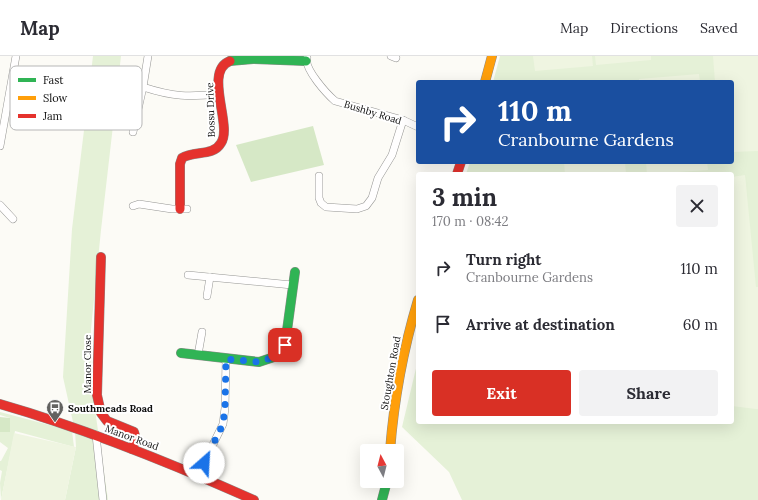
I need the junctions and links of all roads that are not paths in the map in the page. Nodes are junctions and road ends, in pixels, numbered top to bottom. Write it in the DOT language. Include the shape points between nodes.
graph roads {
  1 [pos="16,56"];
  2 [pos="148,56"];
  3 [pos="492,56"];
  4 [pos="307,59"];
  5 [pos="14,66"];
  6 [pos="486,80"];
  7 [pos="144,87"];
  8 [pos="10,90"];
  9 [pos="219,94"];
  10 [pos="142,95"];
  11 [pos="403,120"];
  12 [pos="416,126"];
  13 [pos="0,146"];
  14 [pos="319,176"];
  15 [pos="0,205"];
  16 [pos="133,206"];
  17 [pos="183,209"];
  18 [pos="13,219"];
  19 [pos="100,257"];
  20 [pos="294,272"];
  21 [pos="188,275"];
  22 [pos="210,277"];
  23 [pos="292,285"];
  24 [pos="207,296"];
  25 [pos="416,306"];
  26 [pos="202,332"];
  27 [pos="181,354"];
  28 [pos="198,355"];
  29 [pos="226,359"];
  30 [pos="0,404"];
  31 [pos="96,435"];
  32 [pos="391,444"];
  33 [pos="132,449"];
  34 [pos="198,475"];
  35 [pos="385,488"];
  36 [pos="103,500"];
  37 [pos="254,500"];
  38 [pos="382,500"];
  1 -- 5 [label="street"];
  2 -- 7 [label="street"];
  3 -- 6 [label="street"];
  4 -- 9 [label="street, Bossu Drive" via="240,59 227,62 221,71"];
  4 -- 11 [label="street, Bushby Road" via="308,68 335,101"];
  7 -- 9 [label="street" via="178,96"];
  7 -- 10 [label="street"];
  8 -- 13 [label="street"];
  9 -- 17 [label="street, Bossu Drive" via="223,141 213,151 187,154 182,158 180,164"];
  11 -- 12 [label="street, Bushby Road"];
  11 -- 14 [label="street" via="392,155 378,178 372,198 366,206 357,209 323,205 319,198"];
  15 -- 18 [label="street"];
  16 -- 17 [label="street, Bossu Drive" via="143,204"];
  19 -- 33 [label="street, Manor Close" via="97,395 101,413 106,421 134,432 136,439"];
  20 -- 23 [label="street"];
  21 -- 22 [label="street"];
  22 -- 23 [label="street"];
  22 -- 24 [label="street"];
  23 -- 29 [label="street" via="285,345 274,357 259,362"];
  25 -- 32 [label="street, Stoughton Road" via="399,379"];
  26 -- 28 [label="street"];
  27 -- 28 [label="street"];
  28 -- 29 [label="street"];
  29 -- 34 [label="street" via="223,424"];
  30 -- 31 [label="street, Manor Road"];
  31 -- 33 [label="street, Manor Road"];
  31 -- 36 [label="street"];
  33 -- 34 [label="street, Manor Road"];
  34 -- 37 [label="street, Manor Road"];
  35 -- 38 [label="street"];
}
